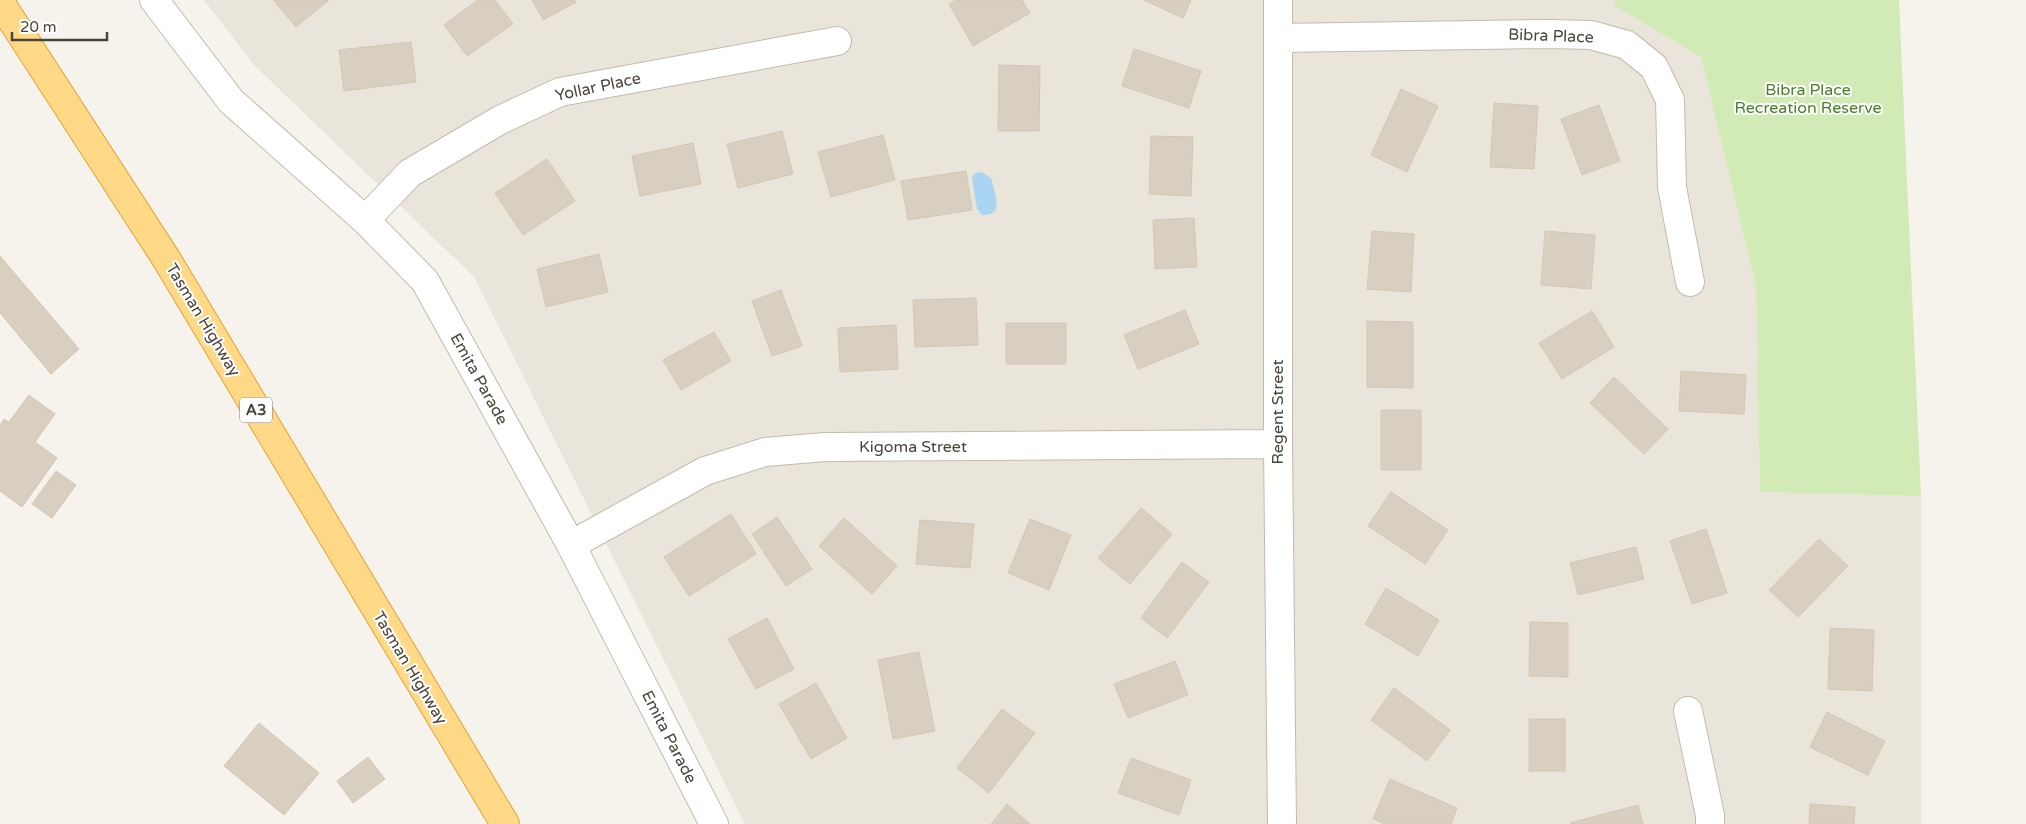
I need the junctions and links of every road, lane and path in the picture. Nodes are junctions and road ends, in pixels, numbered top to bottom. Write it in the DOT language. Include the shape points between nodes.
graph roads {
  1 [pos="154,0"];
  2 [pos="1278,0"];
  3 [pos="0,2"];
  4 [pos="1279,38"];
  5 [pos="838,41"];
  6 [pos="365,220"];
  7 [pos="1690,282"];
  8 [pos="1278,444"];
  9 [pos="571,545"];
  10 [pos="1688,711"];
  11 [pos="505,824"];
  12 [pos="714,824"];
  13 [pos="1282,824"];
  14 [pos="1710,824"];
  1 -- 6 [label="street, Emita Parade" via="231,100"];
  2 -- 4 [label="street, Regent Street"];
  3 -- 11 [label="highway, Tasman Highway / A3" via="167,260"];
  4 -- 7 [label="street, Bibra Place" via="1549,34 1591,35 1627,45 1654,67 1670,100 1672,186"];
  4 -- 8 [label="street, Regent Street"];
  5 -- 6 [label="street, Yollar Place" via="560,92 500,120 410,173"];
  6 -- 9 [label="street, Emita Parade" via="425,281"];
  8 -- 9 [label="street, Kigoma Street" via="825,448 765,452 705,471"];
  8 -- 13 [label="street, Regent Street"];
  9 -- 12 [label="street, Emita Parade"];
  10 -- 14 [label="street"];
}
